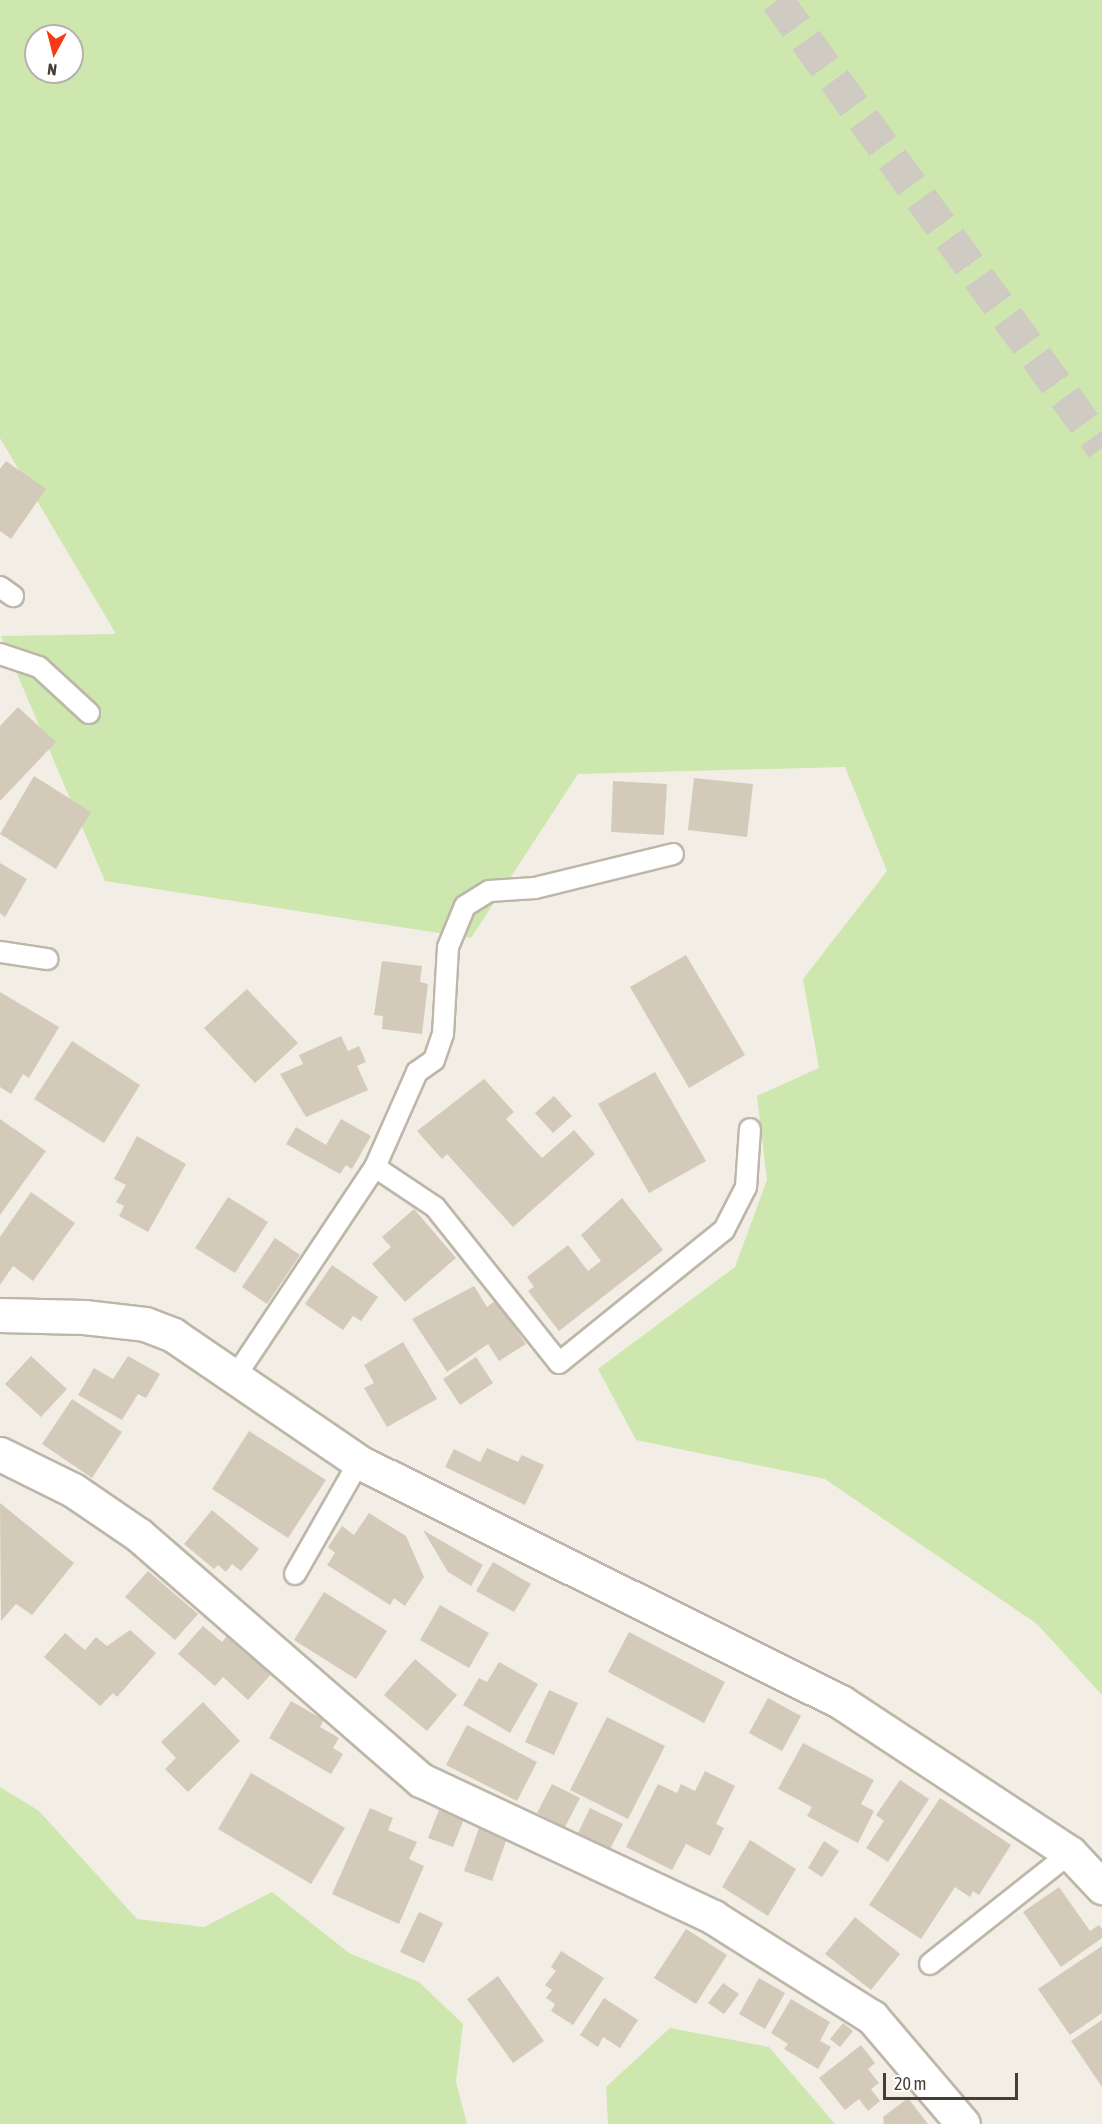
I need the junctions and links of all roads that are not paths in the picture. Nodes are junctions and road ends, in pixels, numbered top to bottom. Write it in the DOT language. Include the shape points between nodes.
graph roads {
  1 [pos="0,654"];
  2 [pos="89,713"];
  3 [pos="673,854"];
  4 [pos="0,952"];
  5 [pos="46,959"];
  6 [pos="750,1129"];
  7 [pos="375,1167"];
  8 [pos="0,1315"];
  9 [pos="235,1377"];
  10 [pos="0,1454"];
  11 [pos="359,1462"];
  12 [pos="295,1574"];
  13 [pos="1070,1853"];
  14 [pos="1102,1887"];
  15 [pos="930,1964"];
  16 [pos="963,2124"];
  1 -- 2 [label="lane" via="39,667"];
  3 -- 7 [label="lane" via="535,888 489,891 465,906 448,947 443,1034 434,1060 417,1072"];
  4 -- 5 [label="lane"];
  6 -- 7 [label="lane" via="746,1187 724,1230 559,1364 435,1207"];
  7 -- 9 [label="lane"];
  8 -- 9 [label="street" via="145,1324 174,1335"];
  9 -- 11 [label="street"];
  10 -- 16 [label="street" via="73,1490 139,1535 421,1780 713,1917 872,2017"];
  11 -- 12 [label="lane"];
  11 -- 13 [label="street" via="841,1702"];
  13 -- 14 [label="street"];
  13 -- 15 [label="lane"];
}
